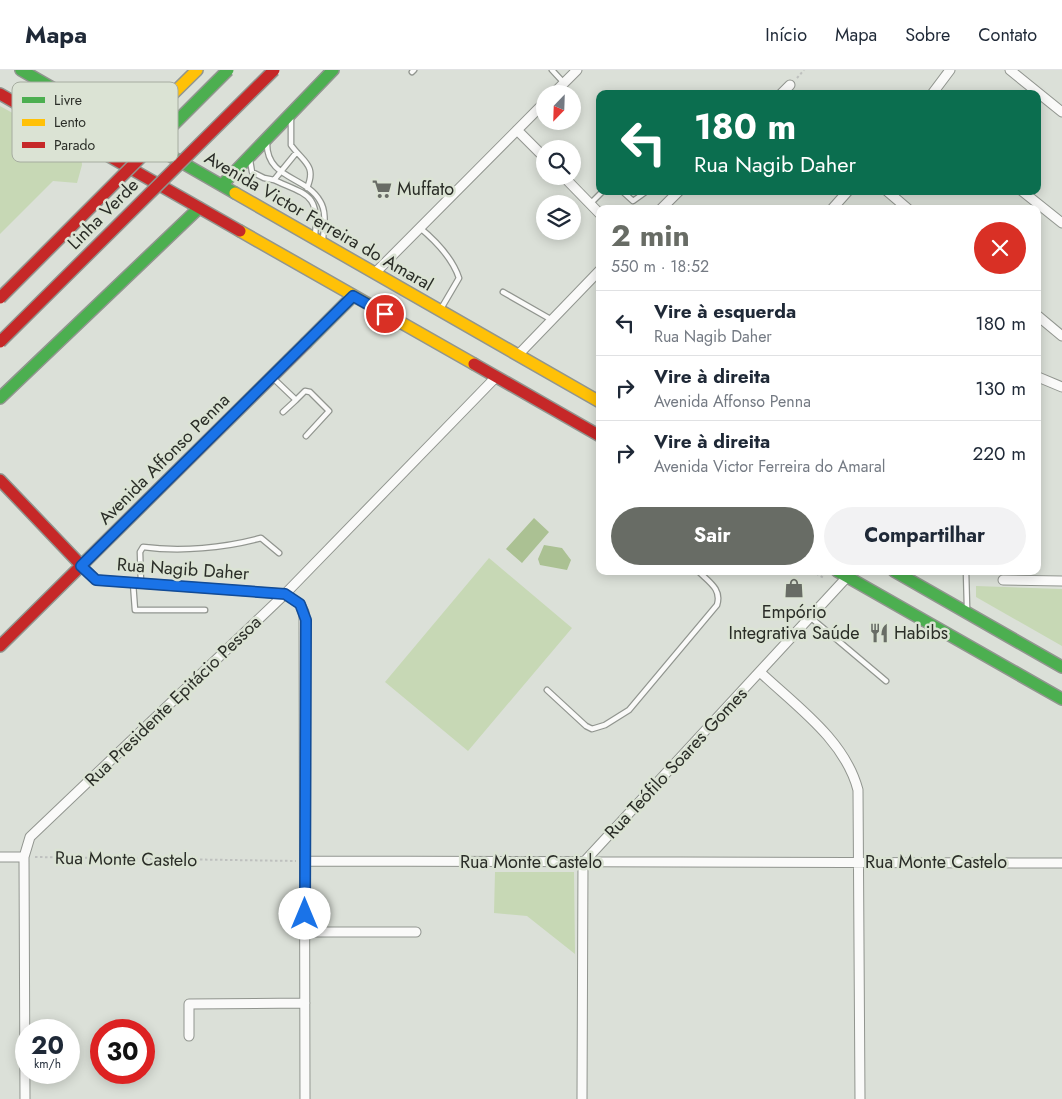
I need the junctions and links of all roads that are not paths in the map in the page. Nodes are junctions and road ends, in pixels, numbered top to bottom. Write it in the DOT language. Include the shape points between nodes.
graph roads {
  1 [pos="21,70"];
  2 [pos="197,70"];
  3 [pos="228,70"];
  4 [pos="274,70"];
  5 [pos="333,70"];
  6 [pos="552,70"];
  7 [pos="577,70"];
  8 [pos="950,70"];
  9 [pos="1010,70"];
  10 [pos="42,82"];
  11 [pos="564,83"];
  12 [pos="790,85"];
  13 [pos="178,89"];
  14 [pos="785,90"];
  15 [pos="935,90"];
  16 [pos="1035,90"];
  17 [pos="0,94"];
  18 [pos="1041,95"];
  19 [pos="12,101"];
  20 [pos="536,111"];
  21 [pos="1062,112"];
  22 [pos="289,115"];
  23 [pos="178,120"];
  24 [pos="517,130"];
  25 [pos="267,138"];
  26 [pos="536,149"];
  27 [pos="296,153"];
  28 [pos="251,155"];
  29 [pos="178,160"];
  30 [pos="119,162"];
  31 [pos="136,162"];
  32 [pos="281,171"];
  33 [pos="274,180"];
  34 [pos="222,185"];
  35 [pos="572,185"];
  36 [pos="307,188"];
  37 [pos="599,195"];
  38 [pos="626,195"];
  39 [pos="643,195"];
  40 [pos="675,195"];
  41 [pos="844,195"];
  42 [pos="892,195"];
  43 [pos="1027,195"];
  44 [pos="590,204"];
  45 [pos="665,205"];
  46 [pos="836,205"];
  47 [pos="903,205"];
  48 [pos="1040,205"];
  49 [pos="1041,206"];
  50 [pos="199,208"];
  51 [pos="596,210"];
  52 [pos="1062,223"];
  53 [pos="419,227"];
  54 [pos="319,241"];
  55 [pos="375,274"];
  56 [pos="596,274"];
  57 [pos="503,292"];
  58 [pos="353,296"];
  59 [pos="0,298"];
  60 [pos="440,311"];
  61 [pos="1041,318"];
  62 [pos="552,320"];
  63 [pos="1062,336"];
  64 [pos="0,342"];
  65 [pos="518,355"];
  66 [pos="272,376"];
  67 [pos="496,377"];
  68 [pos="1041,378"];
  69 [pos="1062,387"];
  70 [pos="0,398"];
  71 [pos="296,400"];
  72 [pos="596,400"];
  73 [pos="283,412"];
  74 [pos="596,434"];
  75 [pos="306,436"];
  76 [pos="0,480"];
  77 [pos="279,553"];
  78 [pos="81,566"];
  79 [pos="702,575"];
  80 [pos="847,575"];
  81 [pos="850,575"];
  82 [pos="905,575"];
  83 [pos="966,575"];
  84 [pos="1003,580"];
  85 [pos="1062,581"];
  86 [pos="137,584"];
  87 [pos="285,594"];
  88 [pos="205,610"];
  89 [pos="967,613"];
  90 [pos="810,618"];
  91 [pos="0,646"];
  92 [pos="1062,667"];
  93 [pos="760,672"];
  94 [pos="886,681"];
  95 [pos="547,690"];
  96 [pos="1062,699"];
  97 [pos="0,857"];
  98 [pos="24,857"];
  99 [pos="306,861"];
  100 [pos="860,862"];
  101 [pos="583,863"];
  102 [pos="1062,863"];
  103 [pos="305,932"];
  104 [pos="416,932"];
  105 [pos="305,1003"];
  106 [pos="189,1036"];
  107 [pos="25,1099"];
  108 [pos="305,1099"];
  109 [pos="582,1099"];
  110 [pos="860,1099"];
  1 -- 10 [label="main road, Avenida Victor Ferreira do Amaral"];
  2 -- 13 [label="main road"];
  3 -- 23 [label="main road, Linha Verde, bridge"];
  4 -- 64 [label="main road, Linha Verde, bridge"];
  5 -- 22 [label="main road"];
  6 -- 11 [label="lane"];
  7 -- 11 [label="street"];
  8 -- 15 [label="street"];
  9 -- 16 [label="street"];
  12 -- 14 [label="street"];
  17 -- 19 [label="main road"];
  18 -- 21 [label="street"];
  20 -- 24 [label="street"];
  22 -- 25 [label="main road"];
  22 -- 27 [label="lane" via="291,146"];
  24 -- 26 [label="street"];
  24 -- 53 [label="street"];
  25 -- 28 [label="main road"];
  25 -- 32 [label="lane" via="267,156"];
  27 -- 32 [label="lane"];
  27 -- 36 [label="lane" via="310,168"];
  28 -- 33 [label="lane" via="252,172"];
  28 -- 34 [label="main road"];
  29 -- 34 [label="main road, Avenida Victor Ferreira do Amaral"];
  30 -- 50 [label="main road"];
  31 -- 59 [label="main road, Linha Verde, bridge"];
  32 -- 33 [label="lane"];
  32 -- 36 [label="lane"];
  33 -- 54 [label="lane" via="303,193 314,202"];
  34 -- 54 [label="main road, Avenida Victor Ferreira do Amaral"];
  35 -- 44 [label="street"];
  36 -- 54 [label="lane" via="315,193 323,207 325,218"];
  37 -- 44 [label="lane"];
  38 -- 39 [label="lane" via="633,201"];
  40 -- 45 [label="street"];
  41 -- 46 [label="street"];
  42 -- 47 [label="street"];
  43 -- 48 [label="street"];
  44 -- 51 [label="street"];
  49 -- 52 [label="street"];
  50 -- 58 [label="main road"];
  50 -- 70 [label="main road"];
  53 -- 55 [label="street"];
  53 -- 60 [label="lane" via="455,265 459,278"];
  54 -- 55 [label="main road, Avenida Victor Ferreira do Amaral"];
  55 -- 60 [label="main road, Avenida Victor Ferreira do Amaral"];
  56 -- 62 [label="street"];
  57 -- 62 [label="lane"];
  58 -- 66 [label="main road, Avenida Affonso Penna"];
  58 -- 67 [label="main road"];
  60 -- 65 [label="main road, Avenida Victor Ferreira do Amaral"];
  61 -- 63 [label="street"];
  62 -- 65 [label="street"];
  65 -- 72 [label="main road, Avenida Victor Ferreira do Amaral"];
  66 -- 71 [label="lane"];
  66 -- 78 [label="main road, Avenida Affonso Penna"];
  67 -- 74 [label="main road"];
  67 -- 87 [label="street, Rua Presidente Epitácio Pessoa"];
  68 -- 69 [label="street"];
  71 -- 73 [label="lane"];
  71 -- 75 [label="lane" via="305,391 310,392 329,412"];
  76 -- 78 [label="main road, Rua Nagib Daher"];
  77 -- 86 [label="lane" via="261,538 233,545 143,547"];
  78 -- 86 [label="street, Rua Nagib Daher" via="96,580"];
  78 -- 91 [label="main road, Avenida Affonso Penna"];
  79 -- 95 [label="lane" via="718,591 717,605 629,710 592,729"];
  80 -- 90 [label="street, Rua Teófilo Soares Gomes"];
  81 -- 96 [label="main road"];
  82 -- 89 [label="main road"];
  83 -- 89 [label="lane"];
  84 -- 85 [label="street"];
  86 -- 87 [label="street, Rua Nagib Daher"];
  86 -- 88 [label="lane" via="135,610"];
  87 -- 98 [label="street, Rua Presidente Epitácio Pessoa" via="30,837"];
  87 -- 99 [label="street" via="300,604 306,620"];
  89 -- 92 [label="main road"];
  90 -- 93 [label="street, Rua Teófilo Soares Gomes"];
  90 -- 94 [label="lane"];
  93 -- 100 [label="street" via="833,742 855,776"];
  93 -- 101 [label="street, Rua Teófilo Soares Gomes"];
  97 -- 98 [label="street"];
  98 -- 107 [label="street"];
  99 -- 101 [label="street, Rua Monte Castelo"];
  99 -- 103 [label="street"];
  100 -- 101 [label="street, Rua Monte Castelo"];
  100 -- 102 [label="street, Rua Monte Castelo"];
  100 -- 110 [label="street"];
  101 -- 109 [label="street"];
  103 -- 104 [label="street"];
  103 -- 105 [label="street"];
  105 -- 106 [label="street" via="189,1004"];
  105 -- 108 [label="street"];
}
